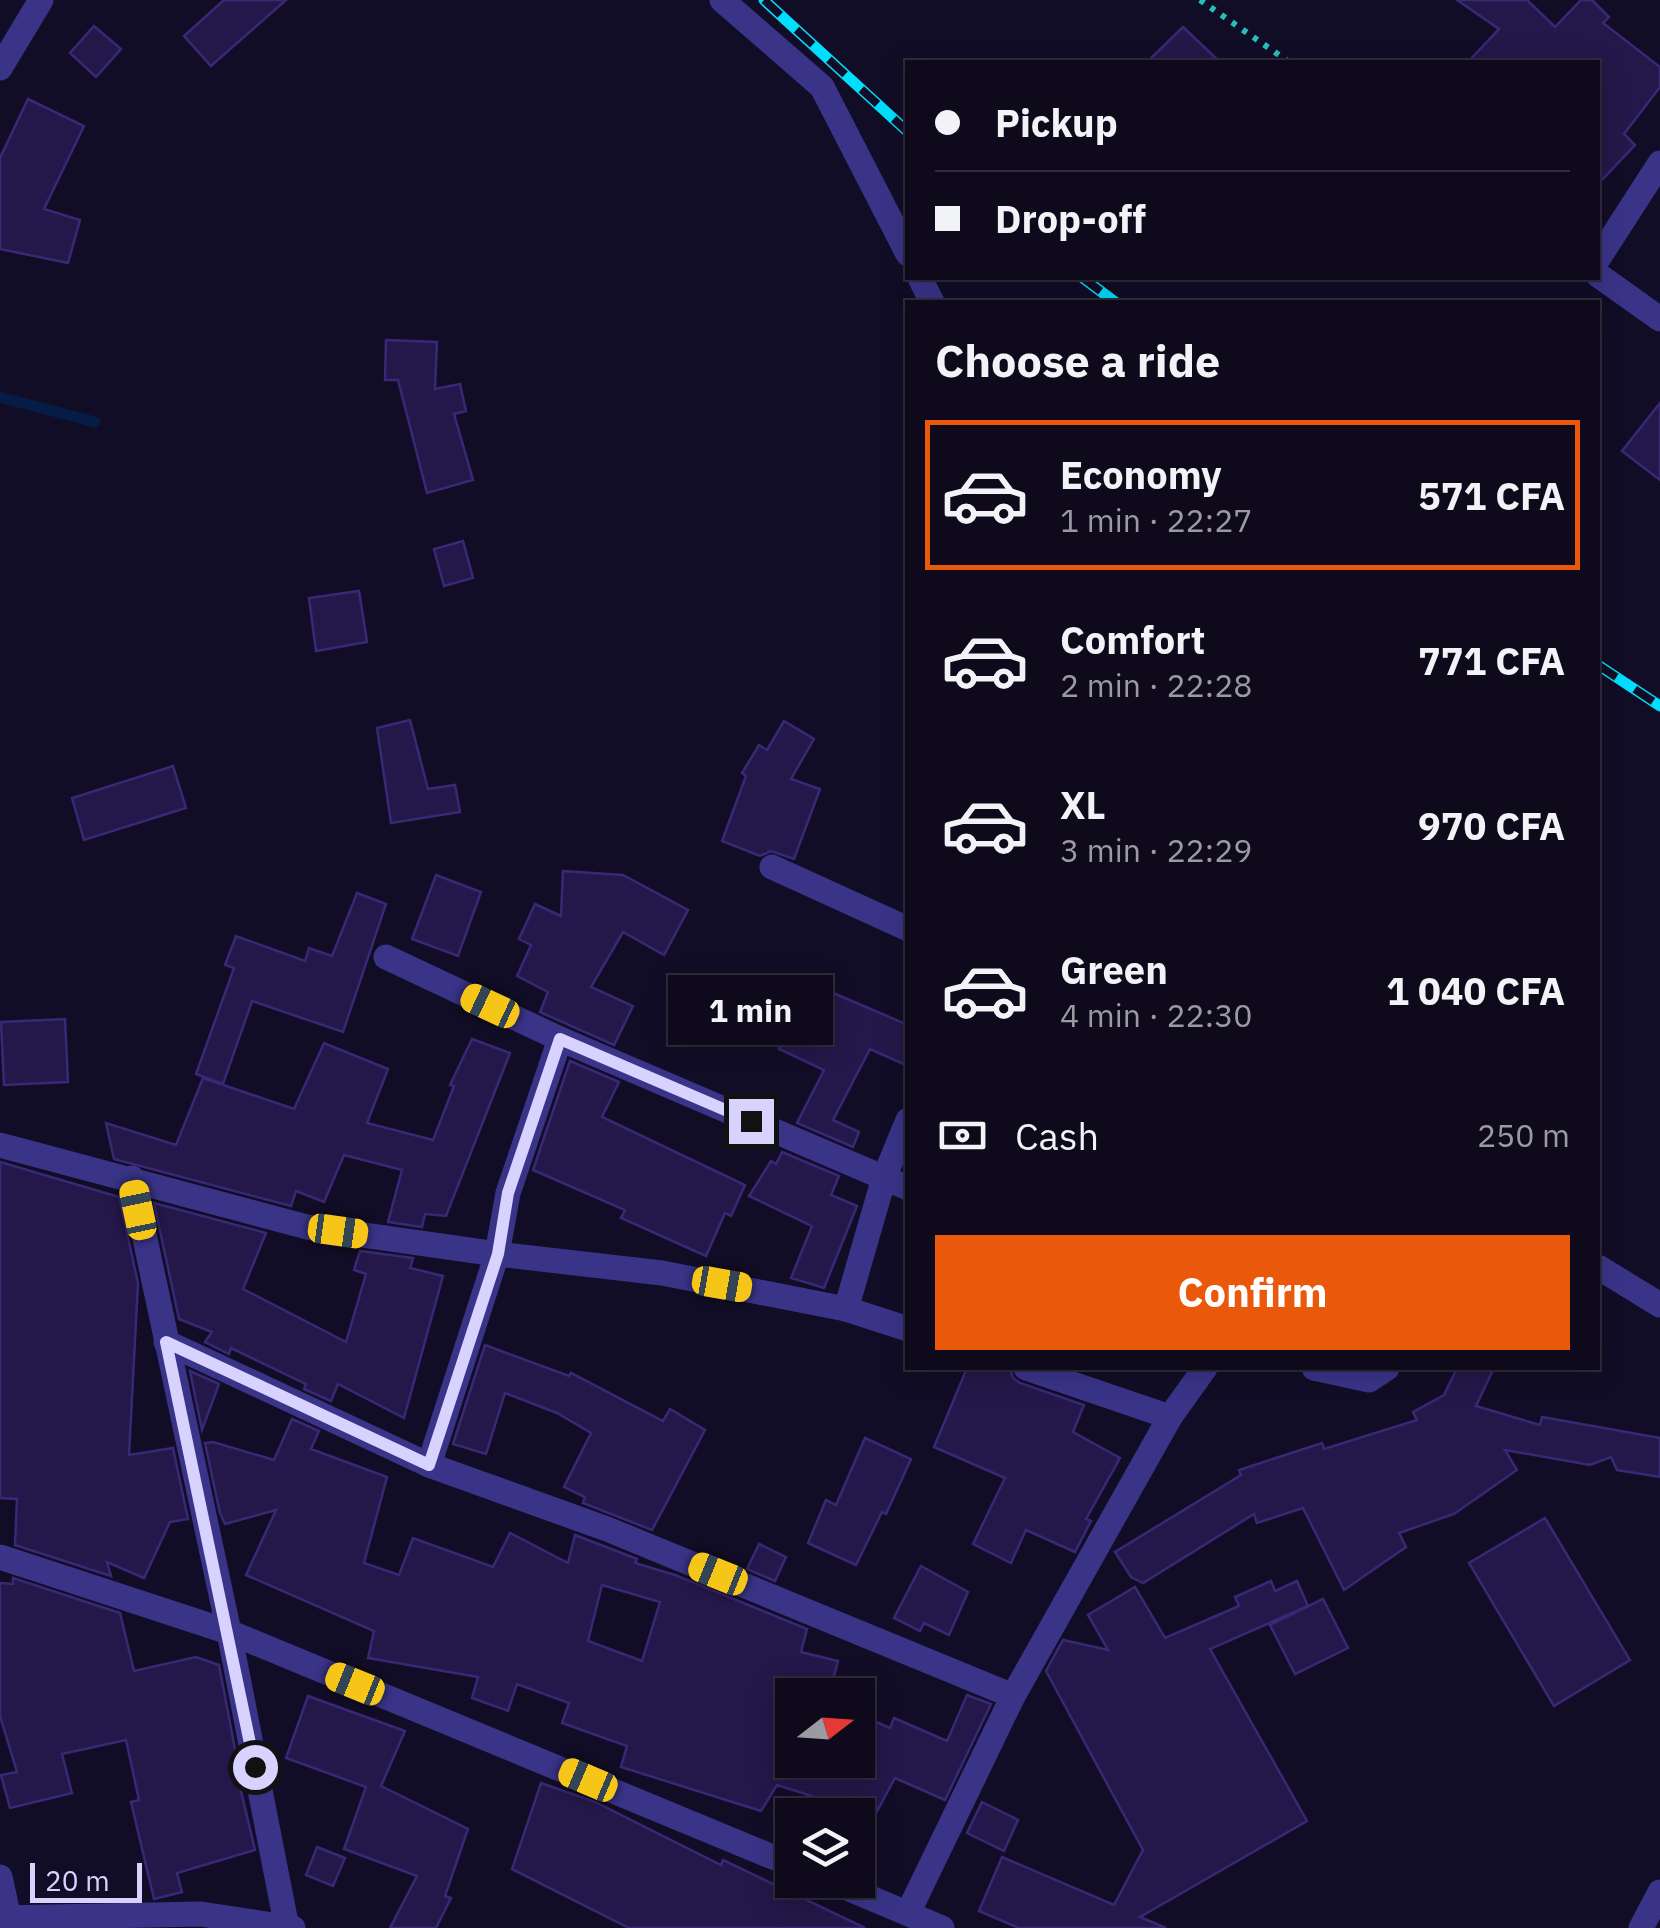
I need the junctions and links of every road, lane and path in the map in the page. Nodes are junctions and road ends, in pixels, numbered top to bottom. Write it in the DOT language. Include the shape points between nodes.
graph roads {
  1 [pos="41,0"];
  2 [pos="722,0"];
  3 [pos="1200,0"];
  4 [pos="1285,60"];
  5 [pos="0,68"];
  6 [pos="1660,163"];
  7 [pos="905,248"];
  8 [pos="1600,256"];
  9 [pos="1600,277"];
  10 [pos="1660,318"];
  11 [pos="772,867"];
  12 [pos="905,928"];
  13 [pos="386,957"];
  14 [pos="560,1039"];
  15 [pos="905,1136"];
  16 [pos="0,1145"];
  17 [pos="132,1178"];
  18 [pos="896,1183"];
  19 [pos="498,1254"];
  20 [pos="1600,1268"];
  21 [pos="1660,1305"];
  22 [pos="846,1309"];
  23 [pos="905,1328"];
  24 [pos="166,1342"];
  25 [pos="1032,1370"];
  26 [pos="1204,1370"];
  27 [pos="1323,1370"];
  28 [pos="1384,1370"];
  29 [pos="1170,1417"];
  30 [pos="429,1465"];
  31 [pos="0,1557"];
  32 [pos="229,1632"];
  33 [pos="1013,1696"];
  34 [pos="775,1858"];
  35 [pos="0,1877"];
  36 [pos="1660,1892"];
  37 [pos="872,1898"];
  38 [pos="908,1913"];
  39 [pos="6,1921"];
  40 [pos="289,1927"];
  41 [pos="942,1928"];
  42 [pos="1641,1928"];
  1 -- 5 [label="street"];
  2 -- 7 [label="street" via="822,87"];
  3 -- 4 [label="path"];
  6 -- 8 [label="street"];
  9 -- 10 [label="street"];
  11 -- 12 [label="street"];
  13 -- 14 [label="street"];
  14 -- 18 [label="street"];
  14 -- 19 [label="street" via="508,1193"];
  15 -- 18 [label="street"];
  16 -- 17 [label="street"];
  17 -- 19 [label="street" via="307,1227"];
  17 -- 24 [label="street"];
  18 -- 22 [label="street"];
  19 -- 22 [label="street" via="662,1274"];
  19 -- 30 [label="street"];
  20 -- 21 [label="street"];
  22 -- 23 [label="street"];
  24 -- 30 [label="street"];
  24 -- 32 [label="street"];
  25 -- 29 [label="street"];
  26 -- 29 [label="street"];
  27 -- 28 [label="street" via="1369,1380"];
  29 -- 33 [label="street"];
  30 -- 33 [label="street" via="607,1528"];
  31 -- 32 [label="street"];
  32 -- 34 [label="street"];
  32 -- 40 [label="street"];
  33 -- 38 [label="street"];
  35 -- 39 [label="street"];
  36 -- 42 [label="street"];
  37 -- 38 [label="street"];
  38 -- 41 [label="street"];
  39 -- 40 [label="street" via="202,1914"];
}
